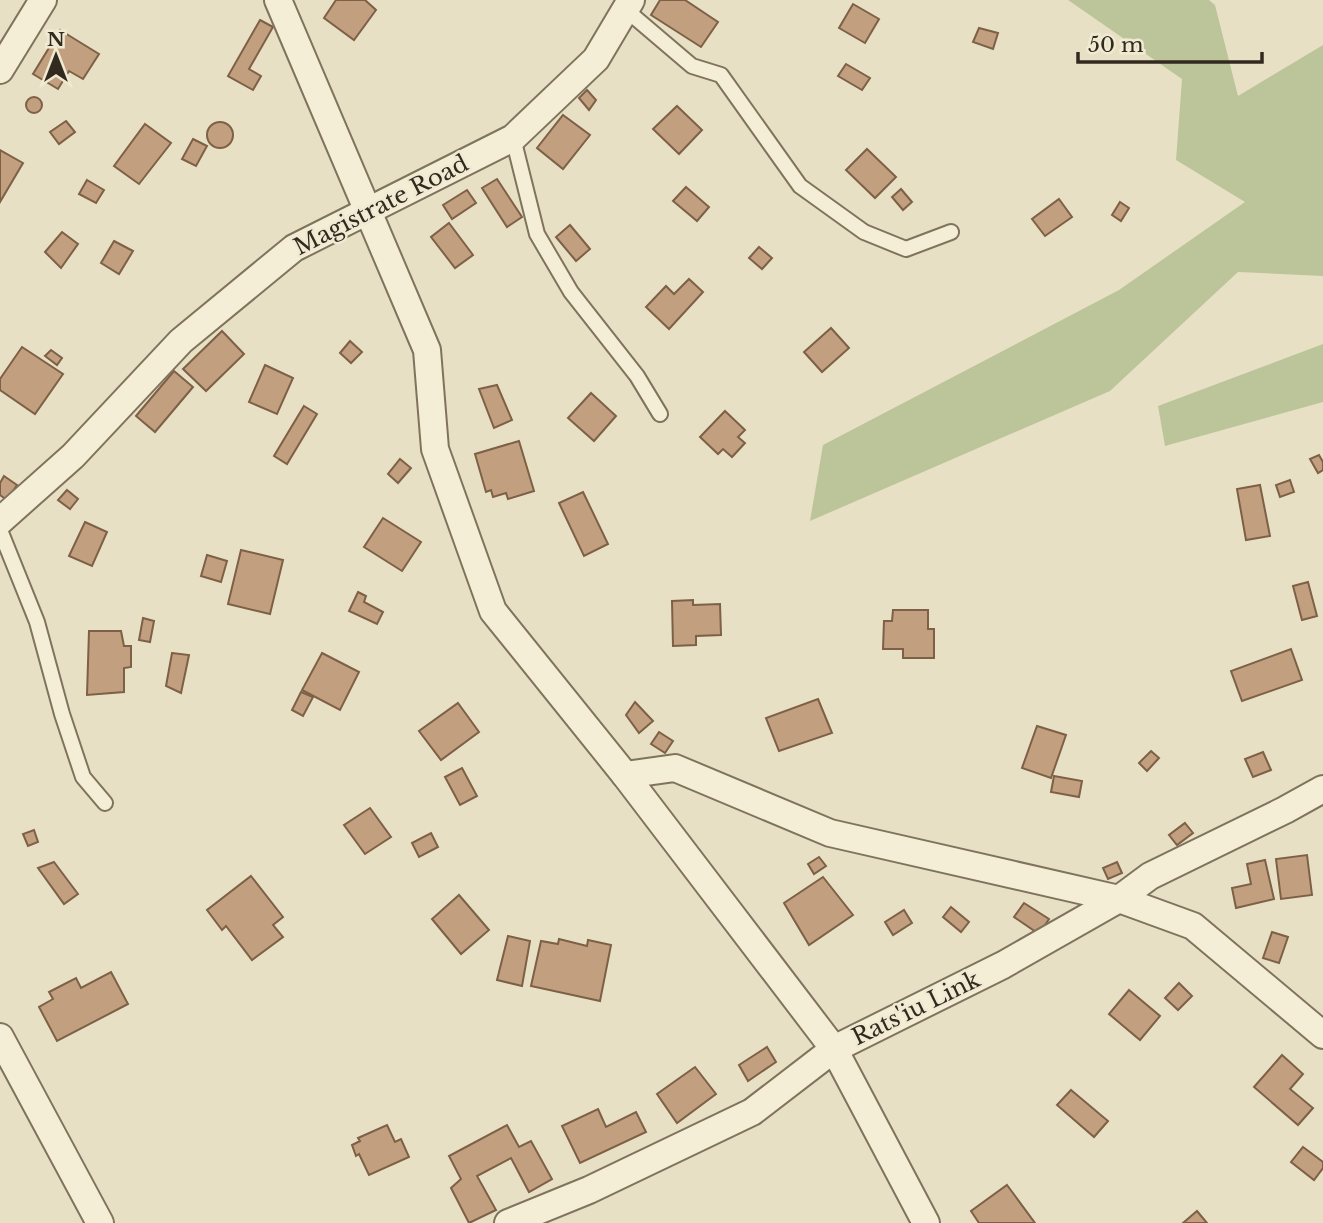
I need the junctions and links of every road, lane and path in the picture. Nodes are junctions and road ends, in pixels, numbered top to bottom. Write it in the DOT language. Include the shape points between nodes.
graph roads {
  1 [pos="43,0"];
  2 [pos="278,0"];
  3 [pos="628,4"];
  4 [pos="0,70"];
  5 [pos="513,138"];
  6 [pos="369,209"];
  7 [pos="951,232"];
  8 [pos="660,414"];
  9 [pos="0,521"];
  10 [pos="0,530"];
  11 [pos="625,775"];
  12 [pos="1323,789"];
  13 [pos="105,803"];
  14 [pos="1119,899"];
  15 [pos="1323,1035"];
  16 [pos="0,1037"];
  17 [pos="834,1049"];
  18 [pos="100,1223"];
  19 [pos="508,1223"];
  20 [pos="926,1223"];
  1 -- 4 [label="street"];
  2 -- 6 [label="street"];
  3 -- 5 [label="street, Magistrate Road" via="596,59"];
  3 -- 7 [label="lane" via="692,66 721,75 800,186 864,232 906,249"];
  5 -- 6 [label="street, Magistrate Road"];
  5 -- 8 [label="lane" via="537,234 571,292 637,376"];
  6 -- 9 [label="street, Magistrate Road" via="294,248 181,341 73,456"];
  6 -- 11 [label="street" via="427,350 435,449 493,611"];
  10 -- 13 [label="lane" via="37,622 83,778"];
  11 -- 14 [label="street" via="675,768 830,833"];
  11 -- 17 [label="street"];
  12 -- 14 [label="street, Rats'iu Link" via="1150,876"];
  14 -- 15 [label="street" via="1193,926"];
  14 -- 17 [label="street, Rats'iu Link" via="1003,965"];
  16 -- 18 [label="street"];
  17 -- 19 [label="street, Rats'iu Link" via="752,1112 589,1190"];
  17 -- 20 [label="street"];
}
